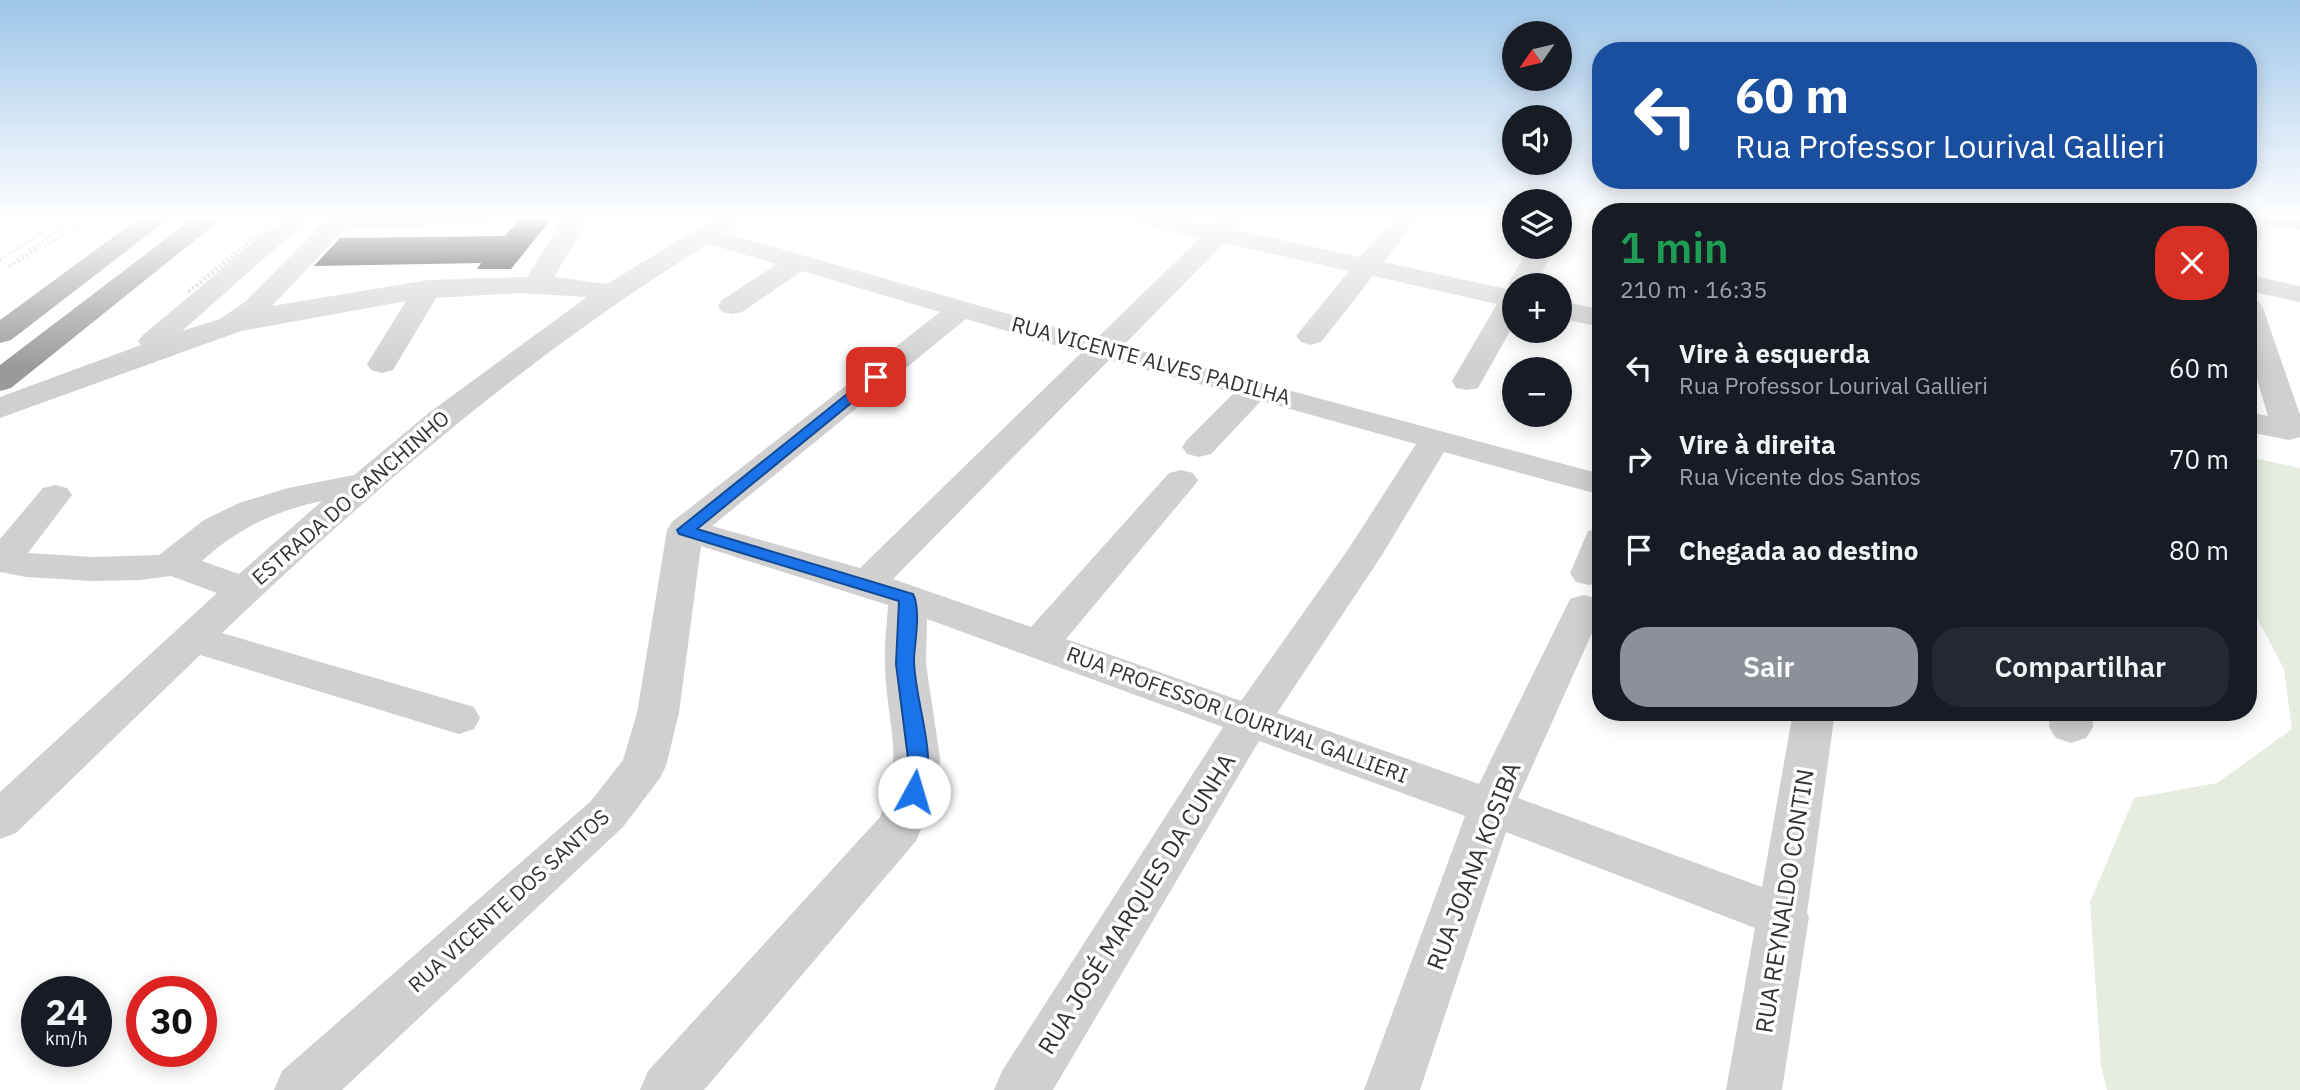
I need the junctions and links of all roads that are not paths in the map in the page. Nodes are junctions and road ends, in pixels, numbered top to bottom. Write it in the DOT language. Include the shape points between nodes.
graph roads {
  1 [pos="90,267"];
  2 [pos="147,267"];
  3 [pos="242,267"];
  4 [pos="293,267"];
  5 [pos="547,267"];
  6 [pos="652,267"];
  7 [pos="791,267"];
  8 [pos="815,267"];
  9 [pos="1185,267"];
  10 [pos="1364,267"];
  11 [pos="1369,267"];
  12 [pos="283,278"];
  13 [pos="540,278"];
  14 [pos="2257,285"];
  15 [pos="428,288"];
  16 [pos="620,288"];
  17 [pos="2300,294"];
  18 [pos="1502,296"];
  19 [pos="732,306"];
  20 [pos="961,309"];
  21 [pos="1572,312"];
  22 [pos="1592,316"];
  23 [pos="1502,320"];
  24 [pos="230,325"];
  25 [pos="2257,332"];
  26 [pos="0,334"];
  27 [pos="1311,336"];
  28 [pos="1102,351"];
  29 [pos="130,359"];
  30 [pos="382,364"];
  31 [pos="0,381"];
  32 [pos="1467,381"];
  33 [pos="1255,389"];
  34 [pos="0,408"];
  35 [pos="2257,424"];
  36 [pos="1436,438"];
  37 [pos="1199,447"];
  38 [pos="1181,480"];
  39 [pos="1592,482"];
  40 [pos="364,483"];
  41 [pos="55,495"];
  42 [pos="685,530"];
  43 [pos="172,564"];
  44 [pos="1592,570"];
  45 [pos="246,590"];
  46 [pos="887,590"];
  47 [pos="194,639"];
  48 [pos="1039,644"];
  49 [pos="459,718"];
  50 [pos="1250,720"];
  51 [pos="1813,721"];
  52 [pos="1491,807"];
  53 [pos="0,820"];
  54 [pos="1784,917"];
  55 [pos="302,1090"];
  56 [pos="668,1090"];
  57 [pos="1022,1090"];
  58 [pos="1392,1090"];
  59 [pos="1754,1090"];
  1 -- 26 [label="highway"];
  2 -- 31 [label="highway"];
  3 -- 29 [label="street"];
  4 -- 12 [label="street"];
  5 -- 13 [label="street"];
  6 -- 16 [label="street, ESTRADA DO GANCHINHO"];
  7 -- 19 [label="street"];
  8 -- 20 [label="street, RUA VICENTE ALVES PADILHA"];
  9 -- 28 [label="street"];
  10 -- 27 [label="street"];
  11 -- 18 [label="street"];
  12 -- 13 [label="street"];
  12 -- 24 [label="street" via="256,307"];
  13 -- 15 [label="street"];
  13 -- 16 [label="street"];
  14 -- 17 [label="street"];
  15 -- 24 [label="street" via="344,300"];
  15 -- 30 [label="street"];
  16 -- 40 [label="street, ESTRADA DO GANCHINHO" via="474,391"];
  20 -- 28 [label="street, RUA VICENTE ALVES PADILHA"];
  20 -- 42 [label="street"];
  21 -- 22 [label="street"];
  23 -- 32 [label="street"];
  24 -- 29 [label="street"];
  25 -- 35 [label="street" via="2289,430"];
  28 -- 33 [label="street, RUA VICENTE ALVES PADILHA"];
  28 -- 46 [label="street"];
  29 -- 34 [label="street"];
  33 -- 36 [label="street, RUA VICENTE ALVES PADILHA"];
  33 -- 37 [label="street"];
  36 -- 39 [label="street, RUA VICENTE ALVES PADILHA"];
  36 -- 50 [label="street, RUA JOSÉ MARQUES DA CUNHA"];
  38 -- 48 [label="street"];
  40 -- 43 [label="street" via="280,499 251,510 216,528"];
  40 -- 45 [label="street, ESTRADA DO GANCHINHO"];
  41 -- 43 [label="street" via="6,556 12,563 145,568"];
  42 -- 46 [label="street, RUA PROFESSOR LOURIVAL GALLIERI"];
  42 -- 55 [label="street, RUA VICENTE DOS SANTOS" via="658,713 644,766 607,814"];
  43 -- 45 [label="street"];
  44 -- 52 [label="street, RUA JOANA KOSIBA"];
  45 -- 47 [label="street, ESTRADA DO GANCHINHO"];
  46 -- 48 [label="street, RUA PROFESSOR LOURIVAL GALLIERI"];
  46 -- 56 [label="street" via="905,664 918,758 914,792 900,828"];
  47 -- 49 [label="street"];
  47 -- 53 [label="street, ESTRADA DO GANCHINHO"];
  48 -- 50 [label="street, RUA PROFESSOR LOURIVAL GALLIERI"];
  50 -- 52 [label="street, RUA PROFESSOR LOURIVAL GALLIERI"];
  50 -- 57 [label="street, RUA JOSÉ MARQUES DA CUNHA"];
  51 -- 54 [label="street, RUA REYNALDO CONTIN"];
  52 -- 54 [label="street, RUA PROFESSOR LOURIVAL GALLIERI"];
  52 -- 58 [label="street, RUA JOANA KOSIBA"];
  54 -- 59 [label="street, RUA REYNALDO CONTIN"];
}
